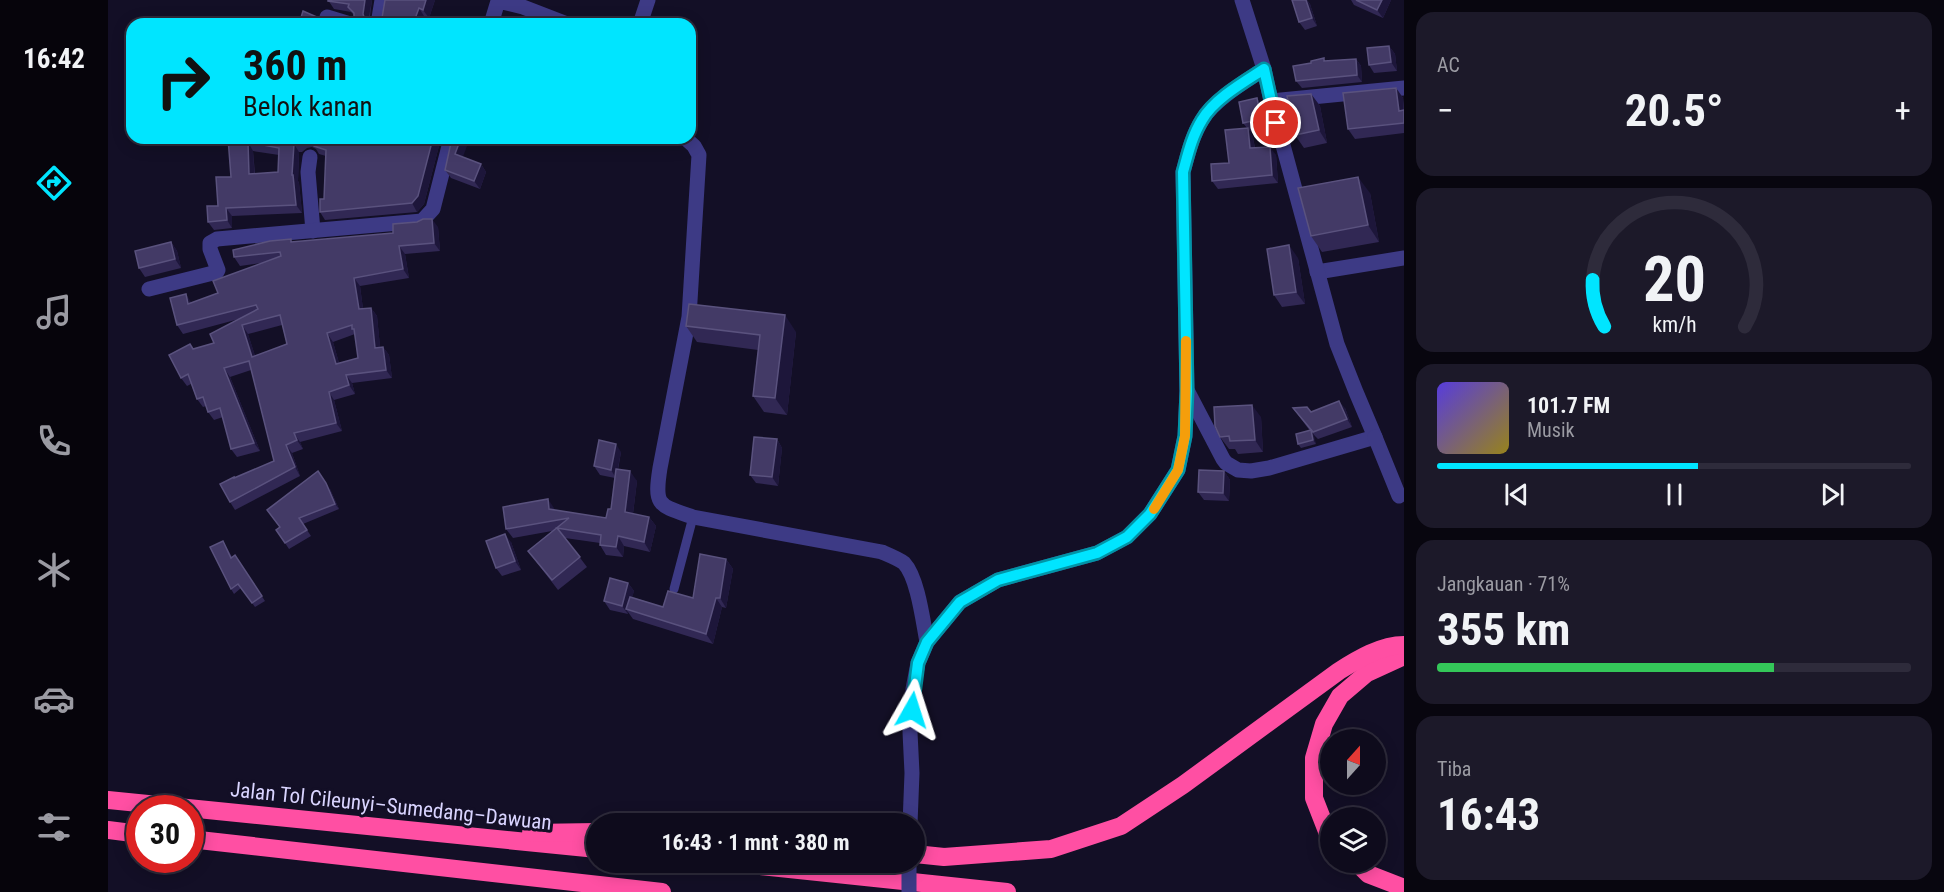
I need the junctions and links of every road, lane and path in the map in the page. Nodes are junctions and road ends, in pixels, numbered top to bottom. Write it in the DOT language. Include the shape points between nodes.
graph roads {
  1 [pos="382,0"];
  2 [pos="648,0"];
  3 [pos="1242,0"];
  4 [pos="498,1"];
  5 [pos="327,17"];
  6 [pos="330,18"];
  7 [pos="379,18"];
  8 [pos="493,18"];
  9 [pos="550,18"];
  10 [pos="642,18"];
  11 [pos="1264,69"];
  12 [pos="1404,88"];
  13 [pos="1271,101"];
  14 [pos="450,144"];
  15 [pos="692,144"];
  16 [pos="310,157"];
  17 [pos="313,231"];
  18 [pos="1404,258"];
  19 [pos="1317,272"];
  20 [pos="149,289"];
  21 [pos="1187,391"];
  22 [pos="1375,437"];
  23 [pos="1399,496"];
  24 [pos="693,517"];
  25 [pos="674,589"];
  26 [pos="927,642"];
  27 [pos="1404,645"];
  28 [pos="1404,656"];
  29 [pos="108,800"];
  30 [pos="910,813"];
  31 [pos="1320,813"];
  32 [pos="108,830"];
  33 [pos="126,832"];
  34 [pos="586,832"];
  35 [pos="442,833"];
  36 [pos="204,841"];
  37 [pos="586,848"];
  38 [pos="925,855"];
  39 [pos="827,873"];
  40 [pos="909,873"];
  41 [pos="1367,873"];
  42 [pos="1404,888"];
  43 [pos="662,892"];
  44 [pos="909,892"];
  45 [pos="1007,892"];
  1 -- 7 [label="street"];
  2 -- 10 [label="street"];
  3 -- 11 [label="street"];
  4 -- 8 [label="street"];
  4 -- 9 [label="street"];
  5 -- 6 [label="street"];
  11 -- 13 [label="street"];
  11 -- 21 [label="street" via="1203,117 1183,172"];
  12 -- 13 [label="street"];
  13 -- 19 [label="street"];
  14 -- 17 [label="street" via="433,209 422,221"];
  15 -- 24 [label="street" via="699,155 689,317 657,490 663,505"];
  16 -- 17 [label="street"];
  17 -- 20 [label="street" via="212,241 210,249 217,272"];
  18 -- 19 [label="street"];
  19 -- 22 [label="street" via="1338,344"];
  21 -- 22 [label="street" via="1223,459 1238,470 1269,468"];
  21 -- 26 [label="street" via="1185,436 1178,470 1150,514 1127,537 1097,553 998,580 960,602"];
  22 -- 23 [label="street"];
  24 -- 25 [label="lane"];
  24 -- 26 [label="street" via="882,552 904,563 914,581"];
  26 -- 30 [label="street" via="913,689"];
  27 -- 38 [label="highway" via="1363,656 1339,671 1121,826 1051,849"];
  28 -- 31 [label="highway" via="1366,673 1340,696 1324,724 1314,758 1314,798"];
  29 -- 35 [label="highway, Jalan Tol Cileunyi–Sumedang–Dawuan"];
  32 -- 33 [label="highway"];
  34 -- 35 [label="highway"];
  35 -- 37 [label="highway, Jalan Tol Cileunyi–Sumedang–Dawuan"];
  36 -- 43 [label="highway"];
  39 -- 45 [label="highway"];
  40 -- 44 [label="street, bridge"];
  41 -- 42 [label="highway"];
}
